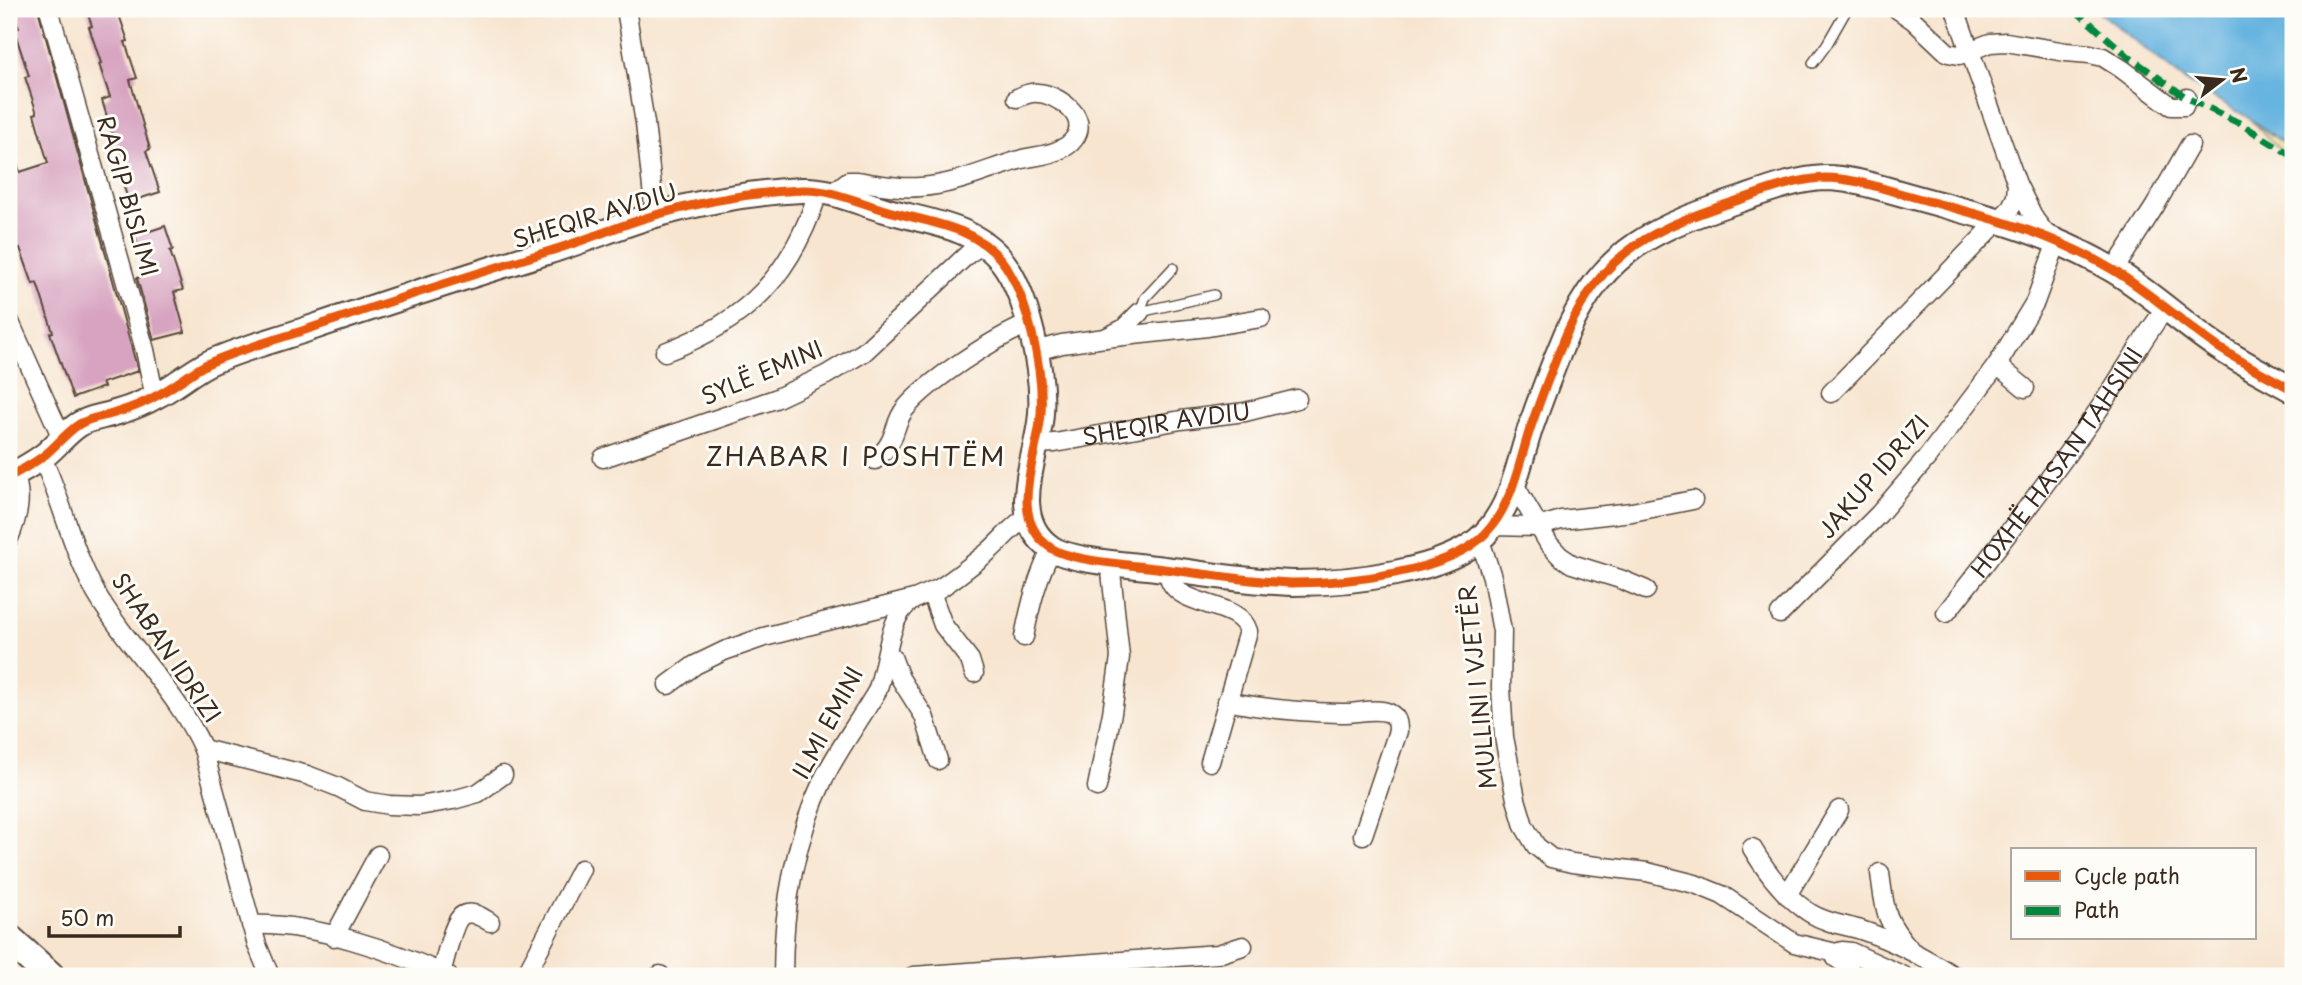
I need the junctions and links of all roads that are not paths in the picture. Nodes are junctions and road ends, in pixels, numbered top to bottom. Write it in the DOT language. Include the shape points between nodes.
graph roads {
  1 [pos="49,9"];
  2 [pos="626,9"];
  3 [pos="1847,9"];
  4 [pos="1898,9"];
  5 [pos="1955,9"];
  6 [pos="1916,14"];
  7 [pos="1969,51"];
  8 [pos="1813,63"];
  9 [pos="1017,98"];
  10 [pos="2187,99"];
  11 [pos="2190,145"];
  12 [pos="2017,184"];
  13 [pos="826,191"];
  14 [pos="655,215"];
  15 [pos="1997,221"];
  16 [pos="2053,240"];
  17 [pos="985,243"];
  18 [pos="1173,268"];
  19 [pos="2114,270"];
  20 [pos="1214,295"];
  21 [pos="2165,309"];
  22 [pos="1140,312"];
  23 [pos="1261,318"];
  24 [pos="9,320"];
  25 [pos="1028,324"];
  26 [pos="1105,338"];
  27 [pos="1036,351"];
  28 [pos="665,352"];
  29 [pos="1997,365"];
  30 [pos="2025,388"];
  31 [pos="2293,390"];
  32 [pos="1830,393"];
  33 [pos="155,398"];
  34 [pos="1297,400"];
  35 [pos="62,438"];
  36 [pos="1037,444"];
  37 [pos="42,458"];
  38 [pos="603,458"];
  39 [pos="875,460"];
  40 [pos="11,475"];
  41 [pos="1514,484"];
  42 [pos="1693,500"];
  43 [pos="1028,516"];
  44 [pos="1538,527"];
  45 [pos="1486,533"];
  46 [pos="9,538"];
  47 [pos="1052,549"];
  48 [pos="1110,562"];
  49 [pos="1168,569"];
  50 [pos="1646,590"];
  51 [pos="931,592"];
  52 [pos="914,599"];
  53 [pos="1945,613"];
  54 [pos="1780,614"];
  55 [pos="1024,637"];
  56 [pos="888,653"];
  57 [pos="974,673"];
  58 [pos="668,685"];
  59 [pos="1227,701"];
  60 [pos="203,749"];
  61 [pos="938,760"];
  62 [pos="1210,762"];
  63 [pos="502,775"];
  64 [pos="1097,787"];
  65 [pos="1839,810"];
  66 [pos="1363,835"];
  67 [pos="1752,848"];
  68 [pos="378,855"];
  69 [pos="581,869"];
  70 [pos="1880,873"];
  71 [pos="1787,895"];
  72 [pos="490,922"];
  73 [pos="251,925"];
  74 [pos="334,937"];
  75 [pos="9,939"];
  76 [pos="1243,946"];
  77 [pos="1836,953"];
  78 [pos="1914,954"];
  79 [pos="445,975"];
  80 [pos="50,976"];
  81 [pos="270,976"];
  82 [pos="525,976"];
  83 [pos="783,976"];
  84 [pos="914,976"];
  85 [pos="1853,976"];
  86 [pos="1904,976"];
  87 [pos="1954,976"];
  1 -- 33 [label="street, RAGIP BISLIMI"];
  2 -- 14 [label="street"];
  3 -- 8 [label="lane"];
  4 -- 6 [label="street"];
  5 -- 7 [label="street"];
  6 -- 7 [label="street" via="1948,53"];
  7 -- 10 [label="street" via="2006,43 2090,54 2123,69 2171,106 2184,106"];
  7 -- 12 [label="street"];
  9 -- 13 [label="street, SHEQIR AVDIU" via="1035,93 1063,102 1078,122 1074,138 1060,150 945,184 918,188 856,180"];
  11 -- 19 [label="street"];
  12 -- 15 [label="street" via="2013,205"];
  12 -- 16 [label="street" via="2035,220"];
  13 -- 14 [label="street, SHEQIR AVDIU" via="712,202"];
  13 -- 17 [label="street, SHEQIR AVDIU" via="945,225"];
  13 -- 28 [label="street" via="778,274 759,297 729,322"];
  14 -- 33 [label="street, SHEQIR AVDIU" via="208,364"];
  15 -- 16 [label="street"];
  15 -- 32 [label="street"];
  15 -- 41 [label="street" via="1854,181 1826,178 1766,191 1648,236 1608,268 1576,314 1544,390"];
  16 -- 19 [label="street"];
  16 -- 29 [label="street, JAKUP IDRIZI" via="2035,302"];
  17 -- 25 [label="street, SHEQIR AVDIU" via="1006,266"];
  17 -- 38 [label="street, SYLË EMINI" via="864,352 826,375 775,400"];
  18 -- 22 [label="lane" via="1145,298"];
  19 -- 21 [label="street"];
  20 -- 22 [label="lane"];
  21 -- 31 [label="street" via="2218,347"];
  21 -- 53 [label="street, HOXHË HASAN TAHSINI" via="2042,491"];
  22 -- 26 [label="street"];
  23 -- 26 [label="street"];
  24 -- 35 [label="street"];
  25 -- 27 [label="street, SHEQIR AVDIU"];
  25 -- 39 [label="street" via="930,385 905,410 890,443"];
  26 -- 27 [label="street"];
  27 -- 36 [label="street, SHEQIR AVDIU" via="1042,409"];
  29 -- 30 [label="street"];
  29 -- 54 [label="street, JAKUP IDRIZI" via="1879,513"];
  33 -- 35 [label="street, SHEQIR AVDIU" via="83,421"];
  34 -- 36 [label="street, SHEQIR AVDIU"];
  35 -- 37 [label="street, SHEQIR AVDIU"];
  36 -- 43 [label="street, SHEQIR AVDIU" via="1028,481"];
  37 -- 40 [label="street, SHEQIR AVDIU"];
  37 -- 60 [label="street, SHABAN IDRIZI" via="94,590 178,704"];
  40 -- 46 [label="street, SHEQIR AVDIU" via="20,502"];
  41 -- 44 [label="street"];
  41 -- 45 [label="street"];
  42 -- 44 [label="street"];
  43 -- 47 [label="street"];
  43 -- 51 [label="street"];
  44 -- 45 [label="street"];
  44 -- 50 [label="street" via="1572,564"];
  45 -- 49 [label="street" via="1443,561 1329,581 1250,580"];
  45 -- 77 [label="street, MULLINI I VJETËR" via="1502,631 1504,737 1516,799 1536,846 1551,858 1695,884 1722,895 1794,943"];
  47 -- 48 [label="street"];
  47 -- 55 [label="street" via="1033,594"];
  48 -- 49 [label="street"];
  48 -- 64 [label="street" via="1120,657"];
  49 -- 59 [label="street" via="1173,586 1247,625"];
  51 -- 52 [label="street"];
  51 -- 57 [label="street" via="943,625 970,660"];
  52 -- 56 [label="street, ILMI EMINI" via="899,614"];
  52 -- 58 [label="street" via="764,637 695,665"];
  56 -- 61 [label="street" via="924,716"];
  56 -- 83 [label="street, ILMI EMINI" via="877,691 824,779 797,852 785,917"];
  59 -- 62 [label="street"];
  59 -- 66 [label="street" via="1395,716 1398,731"];
  60 -- 63 [label="street, SHABAN IDRIZI" via="307,775 365,801 389,805 453,800 478,793"];
  60 -- 73 [label="street, SHABAN IDRIZI"];
  65 -- 71 [label="street"];
  67 -- 71 [label="street"];
  68 -- 74 [label="street"];
  69 -- 82 [label="street"];
  70 -- 78 [label="street" via="1886,916"];
  71 -- 78 [label="street" via="1827,922 1860,930"];
  72 -- 79 [label="street" via="472,913 457,921"];
  73 -- 74 [label="street" via="294,927"];
  73 -- 81 [label="street, SHABAN IDRIZI"];
  74 -- 79 [label="street" via="375,947"];
  75 -- 80 [label="main road"];
  76 -- 84 [label="street" via="1218,954"];
  77 -- 85 [label="street"];
  77 -- 86 [label="street, MULLINI I VJETËR" via="1851,952"];
  78 -- 87 [label="street"];
}
